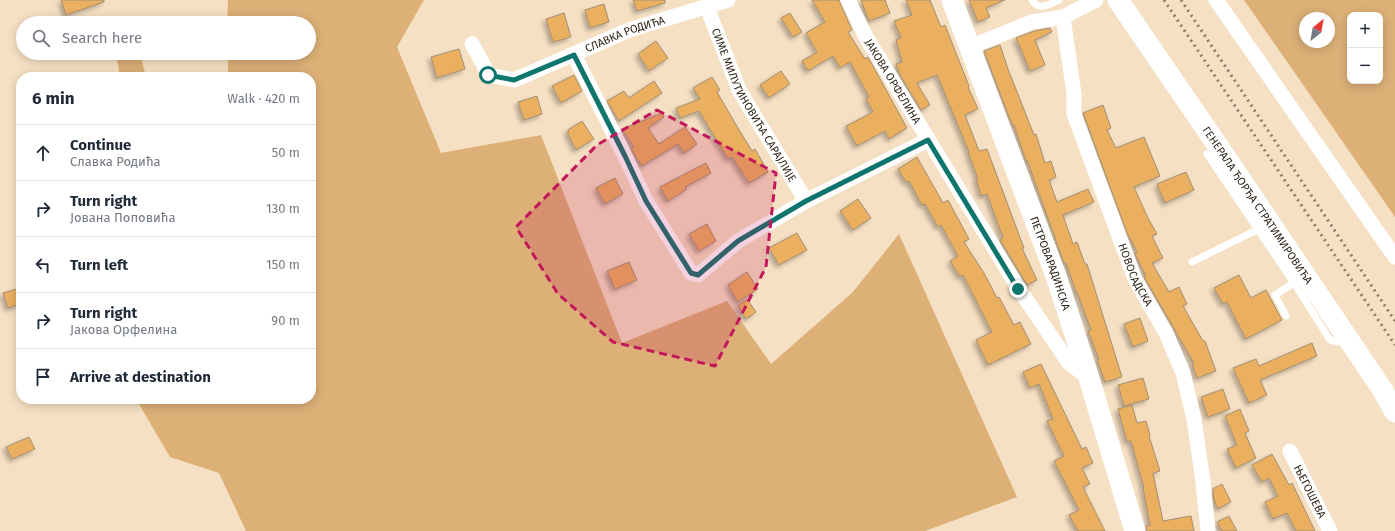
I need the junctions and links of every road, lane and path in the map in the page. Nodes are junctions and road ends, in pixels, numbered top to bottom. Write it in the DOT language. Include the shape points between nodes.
graph roads {
  1 [pos="728,0"];
  2 [pos="848,0"];
  3 [pos="952,0"];
  4 [pos="1032,0"];
  5 [pos="1059,0"];
  6 [pos="1118,0"];
  7 [pos="1216,0"];
  8 [pos="1087,2"];
  9 [pos="707,7"];
  10 [pos="1063,16"];
  11 [pos="472,44"];
  12 [pos="970,47"];
  13 [pos="574,55"];
  14 [pos="928,140"];
  15 [pos="1207,154"];
  16 [pos="806,201"];
  17 [pos="1264,226"];
  18 [pos="1395,257"];
  19 [pos="1192,262"];
  20 [pos="1300,279"];
  21 [pos="1286,316"];
  22 [pos="1089,378"];
  23 [pos="1395,412"];
  24 [pos="1290,451"];
  25 [pos="1135,531"];
  26 [pos="1208,531"];
  27 [pos="1330,531"];
  1 -- 9 [label="street, СЛАВКА РОДИЋА"];
  2 -- 14 [label="street, ЈАКОВА ОРФЕЛИНА" via="865,35"];
  3 -- 12 [label="street, ПЕТРОВАРАДИНСКА"];
  4 -- 5 [label="lane" via="1038,7"];
  6 -- 17 [label="street, ГЕНЕРАЛА ЂОРЂА СТРАТИМИРОВИЋА"];
  7 -- 18 [label="street"];
  8 -- 10 [label="street"];
  9 -- 13 [label="street, СЛАВКА РОДИЋА" via="630,30"];
  9 -- 16 [label="street, СИМЕ МИЛУТИНОВИЋА САРАЈЛИЈЕ" via="739,90"];
  10 -- 12 [label="street" via="1032,22"];
  10 -- 26 [label="street, НОВОСАДСКА" via="1074,94 1074,114 1135,279 1166,333 1183,373 1194,419"];
  11 -- 13 [label="street, СЛАВКА РОДИЋА" via="488,75 514,80"];
  12 -- 22 [label="street, ПЕТРОВАРАДИНСКА" via="1056,276"];
  13 -- 16 [label="street" via="646,201 691,273 698,275 738,241"];
  14 -- 16 [label="street"];
  14 -- 22 [label="street, ЈАКОВА ОРФЕЛИНА" via="1018,289 1069,362"];
  15 -- 17 [label="lane"];
  17 -- 19 [label="lane"];
  17 -- 20 [label="street, ГЕНЕРАЛА ЂОРЂА СТРАТИМИРОВИЋА"];
  20 -- 21 [label="lane" via="1275,295"];
  20 -- 23 [label="street, ГЕНЕРАЛА ЂОРЂА СТРАТИМИРОВИЋА" via="1346,336"];
  22 -- 25 [label="street, ПЕТРОВАРАДИНСКА"];
  24 -- 27 [label="street, ЊЕГОШЕВА"];
}
